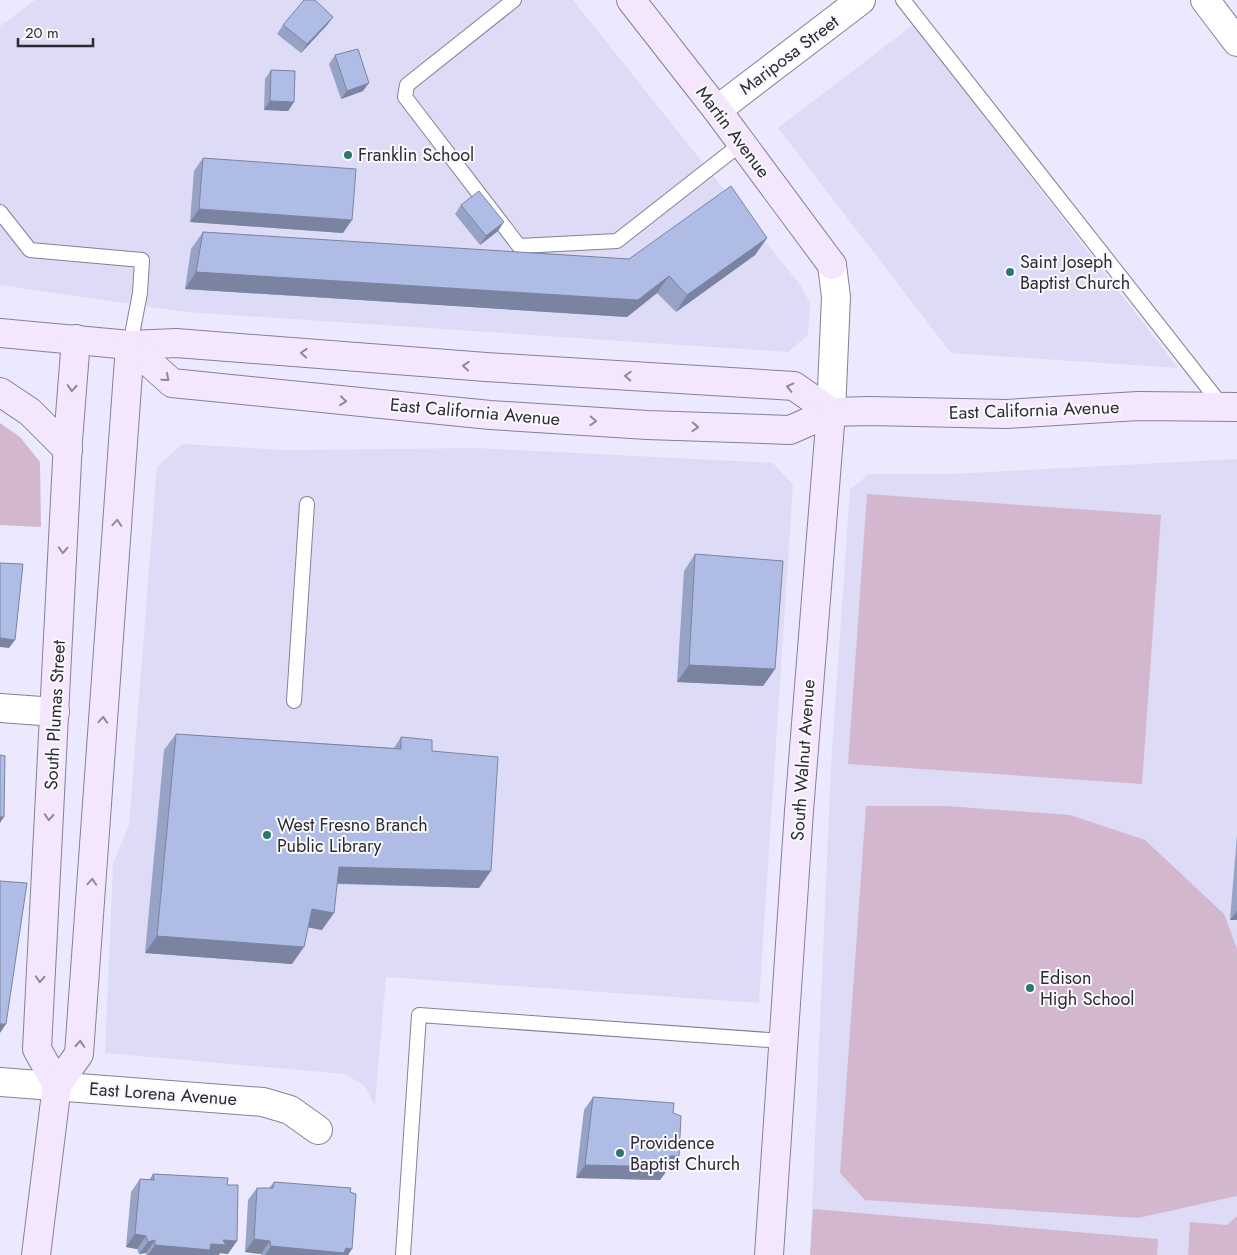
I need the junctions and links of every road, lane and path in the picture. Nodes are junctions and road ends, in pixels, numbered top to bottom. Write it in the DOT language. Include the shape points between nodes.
graph roads {
  1 [pos="514,0"];
  2 [pos="631,0"];
  3 [pos="861,0"];
  4 [pos="903,0"];
  5 [pos="1205,0"];
  6 [pos="1237,42"];
  7 [pos="717,110"];
  8 [pos="742,143"];
  9 [pos="0,212"];
  10 [pos="832,265"];
  11 [pos="0,333"];
  12 [pos="76,339"];
  13 [pos="130,345"];
  14 [pos="0,392"];
  15 [pos="1230,407"];
  16 [pos="831,412"];
  17 [pos="68,450"];
  18 [pos="307,504"];
  19 [pos="294,701"];
  20 [pos="0,708"];
  21 [pos="55,712"];
  22 [pos="783,1041"];
  23 [pos="0,1082"];
  24 [pos="56,1085"];
  25 [pos="318,1130"];
  26 [pos="36,1255"];
  27 [pos="402,1255"];
  28 [pos="768,1255"];
  1 -- 8 [label="lane" via="407,85 405,97 519,246 617,241"];
  2 -- 7 [label="street, Martin Avenue"];
  3 -- 7 [label="street, Mariposa Street"];
  4 -- 15 [label="lane"];
  5 -- 6 [label="street"];
  7 -- 8 [label="street, Martin Avenue"];
  8 -- 10 [label="street, Martin Avenue"];
  9 -- 13 [label="lane" via="30,250 142,260 140,293"];
  10 -- 16 [label="street, South Walnut Avenue" via="836,297"];
  11 -- 12 [label="street"];
  12 -- 13 [label="street"];
  12 -- 17 [label="street, South Plumas Street, one-way"];
  16 -- 13 [label="street, one-way" via="794,386 176,343"];
  13 -- 16 [label="street, East California Avenue, one-way" via="172,383 490,415 790,430"];
  24 -- 13 [label="street, one-way" via="80,1054"];
  14 -- 17 [label="street" via="30,412"];
  15 -- 16 [label="street, East California Avenue" via="1138,406 1006,414"];
  16 -- 22 [label="street, South Walnut Avenue"];
  17 -- 21 [label="street, South Plumas Street, one-way"];
  18 -- 19 [label="lane"];
  20 -- 21 [label="street"];
  21 -- 24 [label="street, South Plumas Street, one-way" via="37,1049"];
  22 -- 27 [label="lane" via="419,1015"];
  22 -- 28 [label="street, South Walnut Avenue"];
  23 -- 24 [label="street, East Lorena Avenue"];
  24 -- 25 [label="street, East Lorena Avenue" via="263,1102 290,1110"];
  24 -- 26 [label="street"];
}
